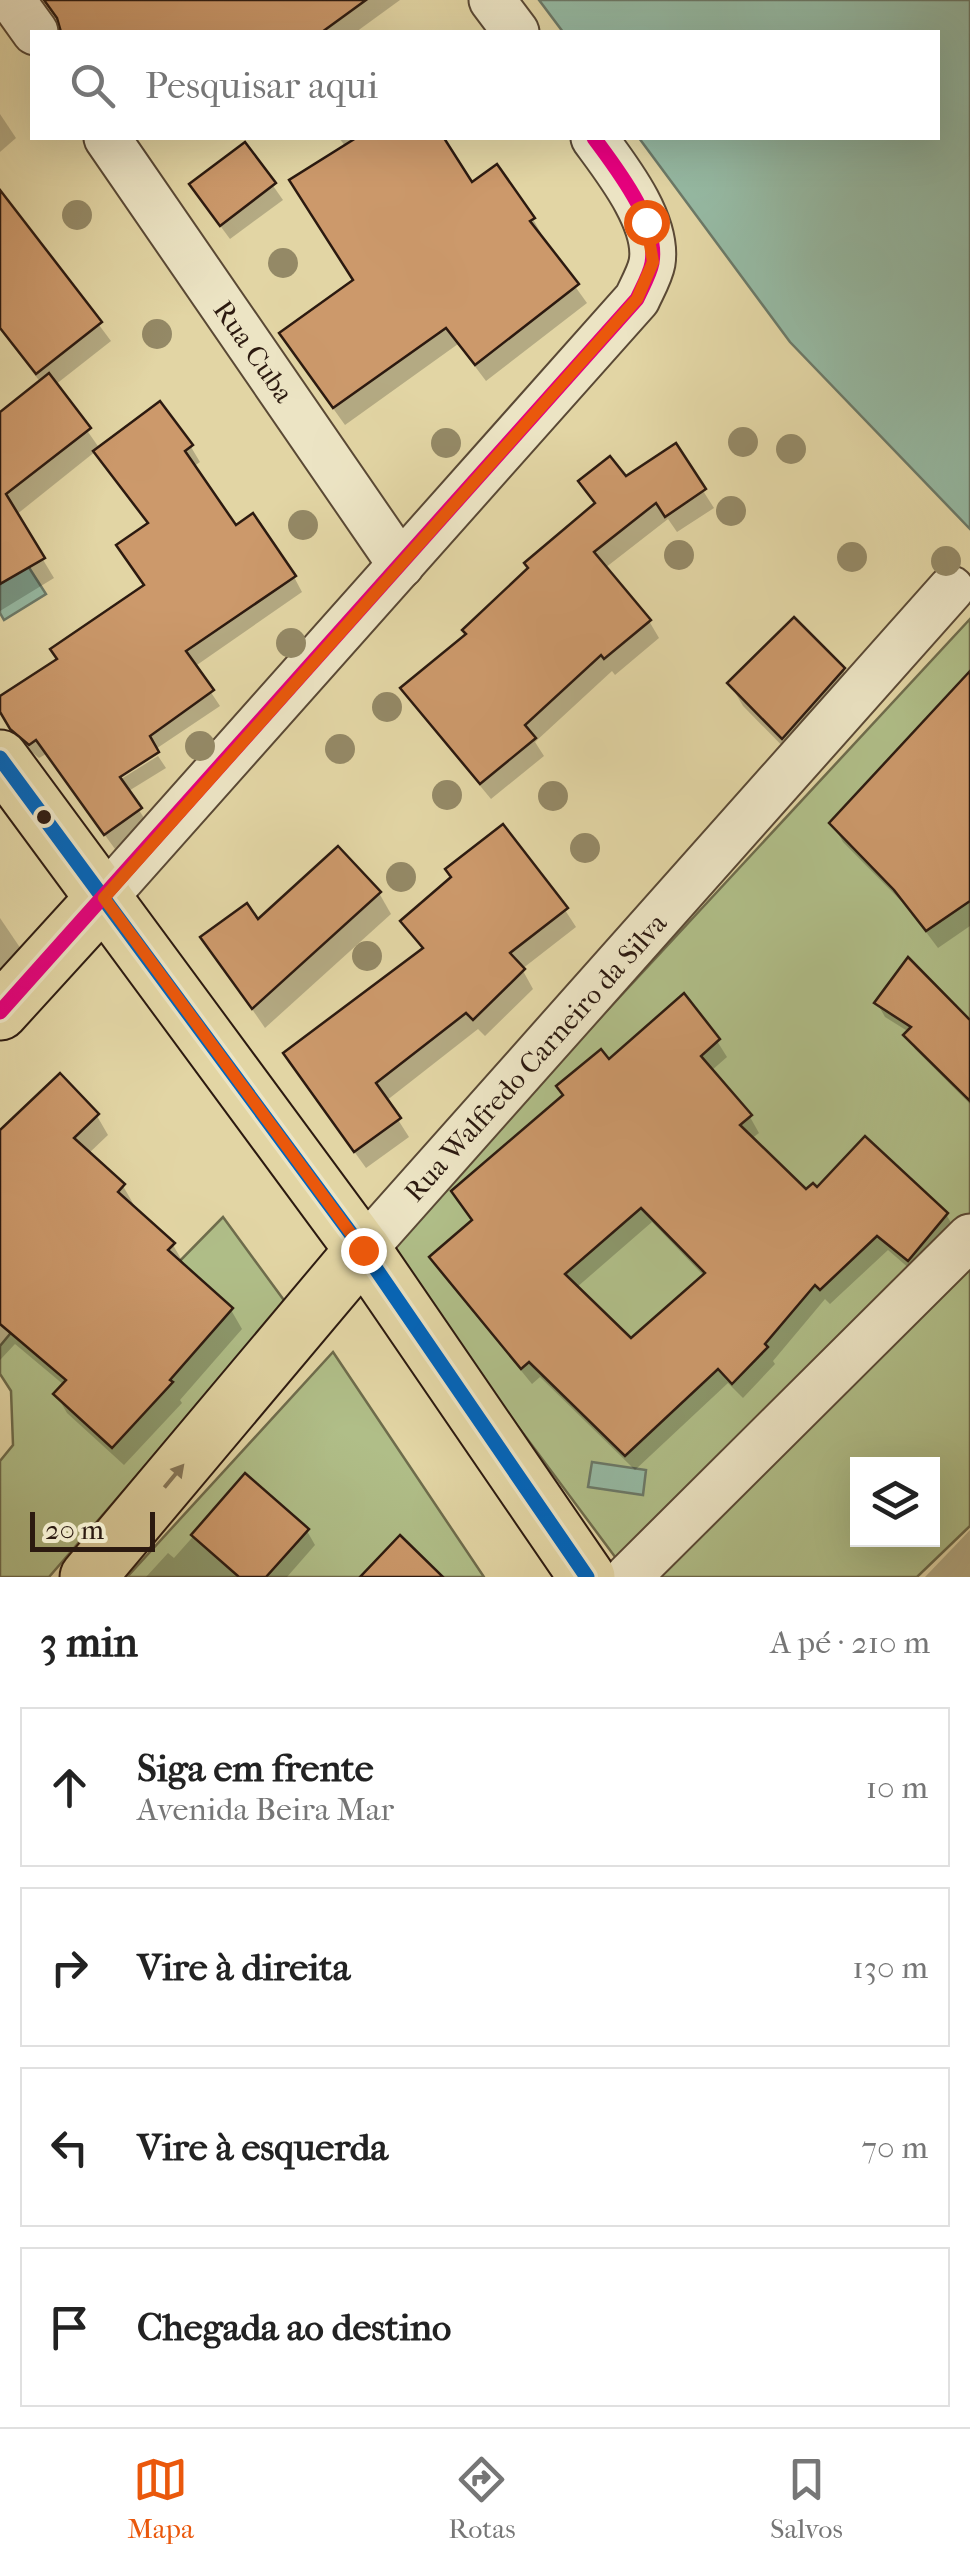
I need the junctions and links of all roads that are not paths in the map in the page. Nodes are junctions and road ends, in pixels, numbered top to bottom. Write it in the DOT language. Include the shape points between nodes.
graph roads {
  1 [pos="12,0"];
  2 [pos="492,0"];
  3 [pos="33,30"];
  4 [pos="514,30"];
  5 [pos="108,140"];
  6 [pos="595,140"];
  7 [pos="401,564"];
  8 [pos="950,589"];
  9 [pos="0,758"];
  10 [pos="104,898"];
  11 [pos="0,1012"];
  12 [pos="970,1237"];
  13 [pos="363,1250"];
  14 [pos="88,1577"];
  15 [pos="587,1577"];
  16 [pos="628,1577"];
  1 -- 3 [label="street"];
  2 -- 4 [label="street"];
  5 -- 7 [label="street, Rua Cuba"];
  6 -- 7 [label="street" via="646,222 653,262 637,299"];
  7 -- 10 [label="street"];
  8 -- 13 [label="street, Rua Walfredo Carneiro da Silva"];
  9 -- 10 [label="main road"];
  10 -- 11 [label="main road"];
  10 -- 13 [label="main road"];
  12 -- 16 [label="street"];
  14 -- 13 [label="main road, Rua Walfredo Carneiro da Silva, one-way"];
  13 -- 15 [label="main road"];
}
